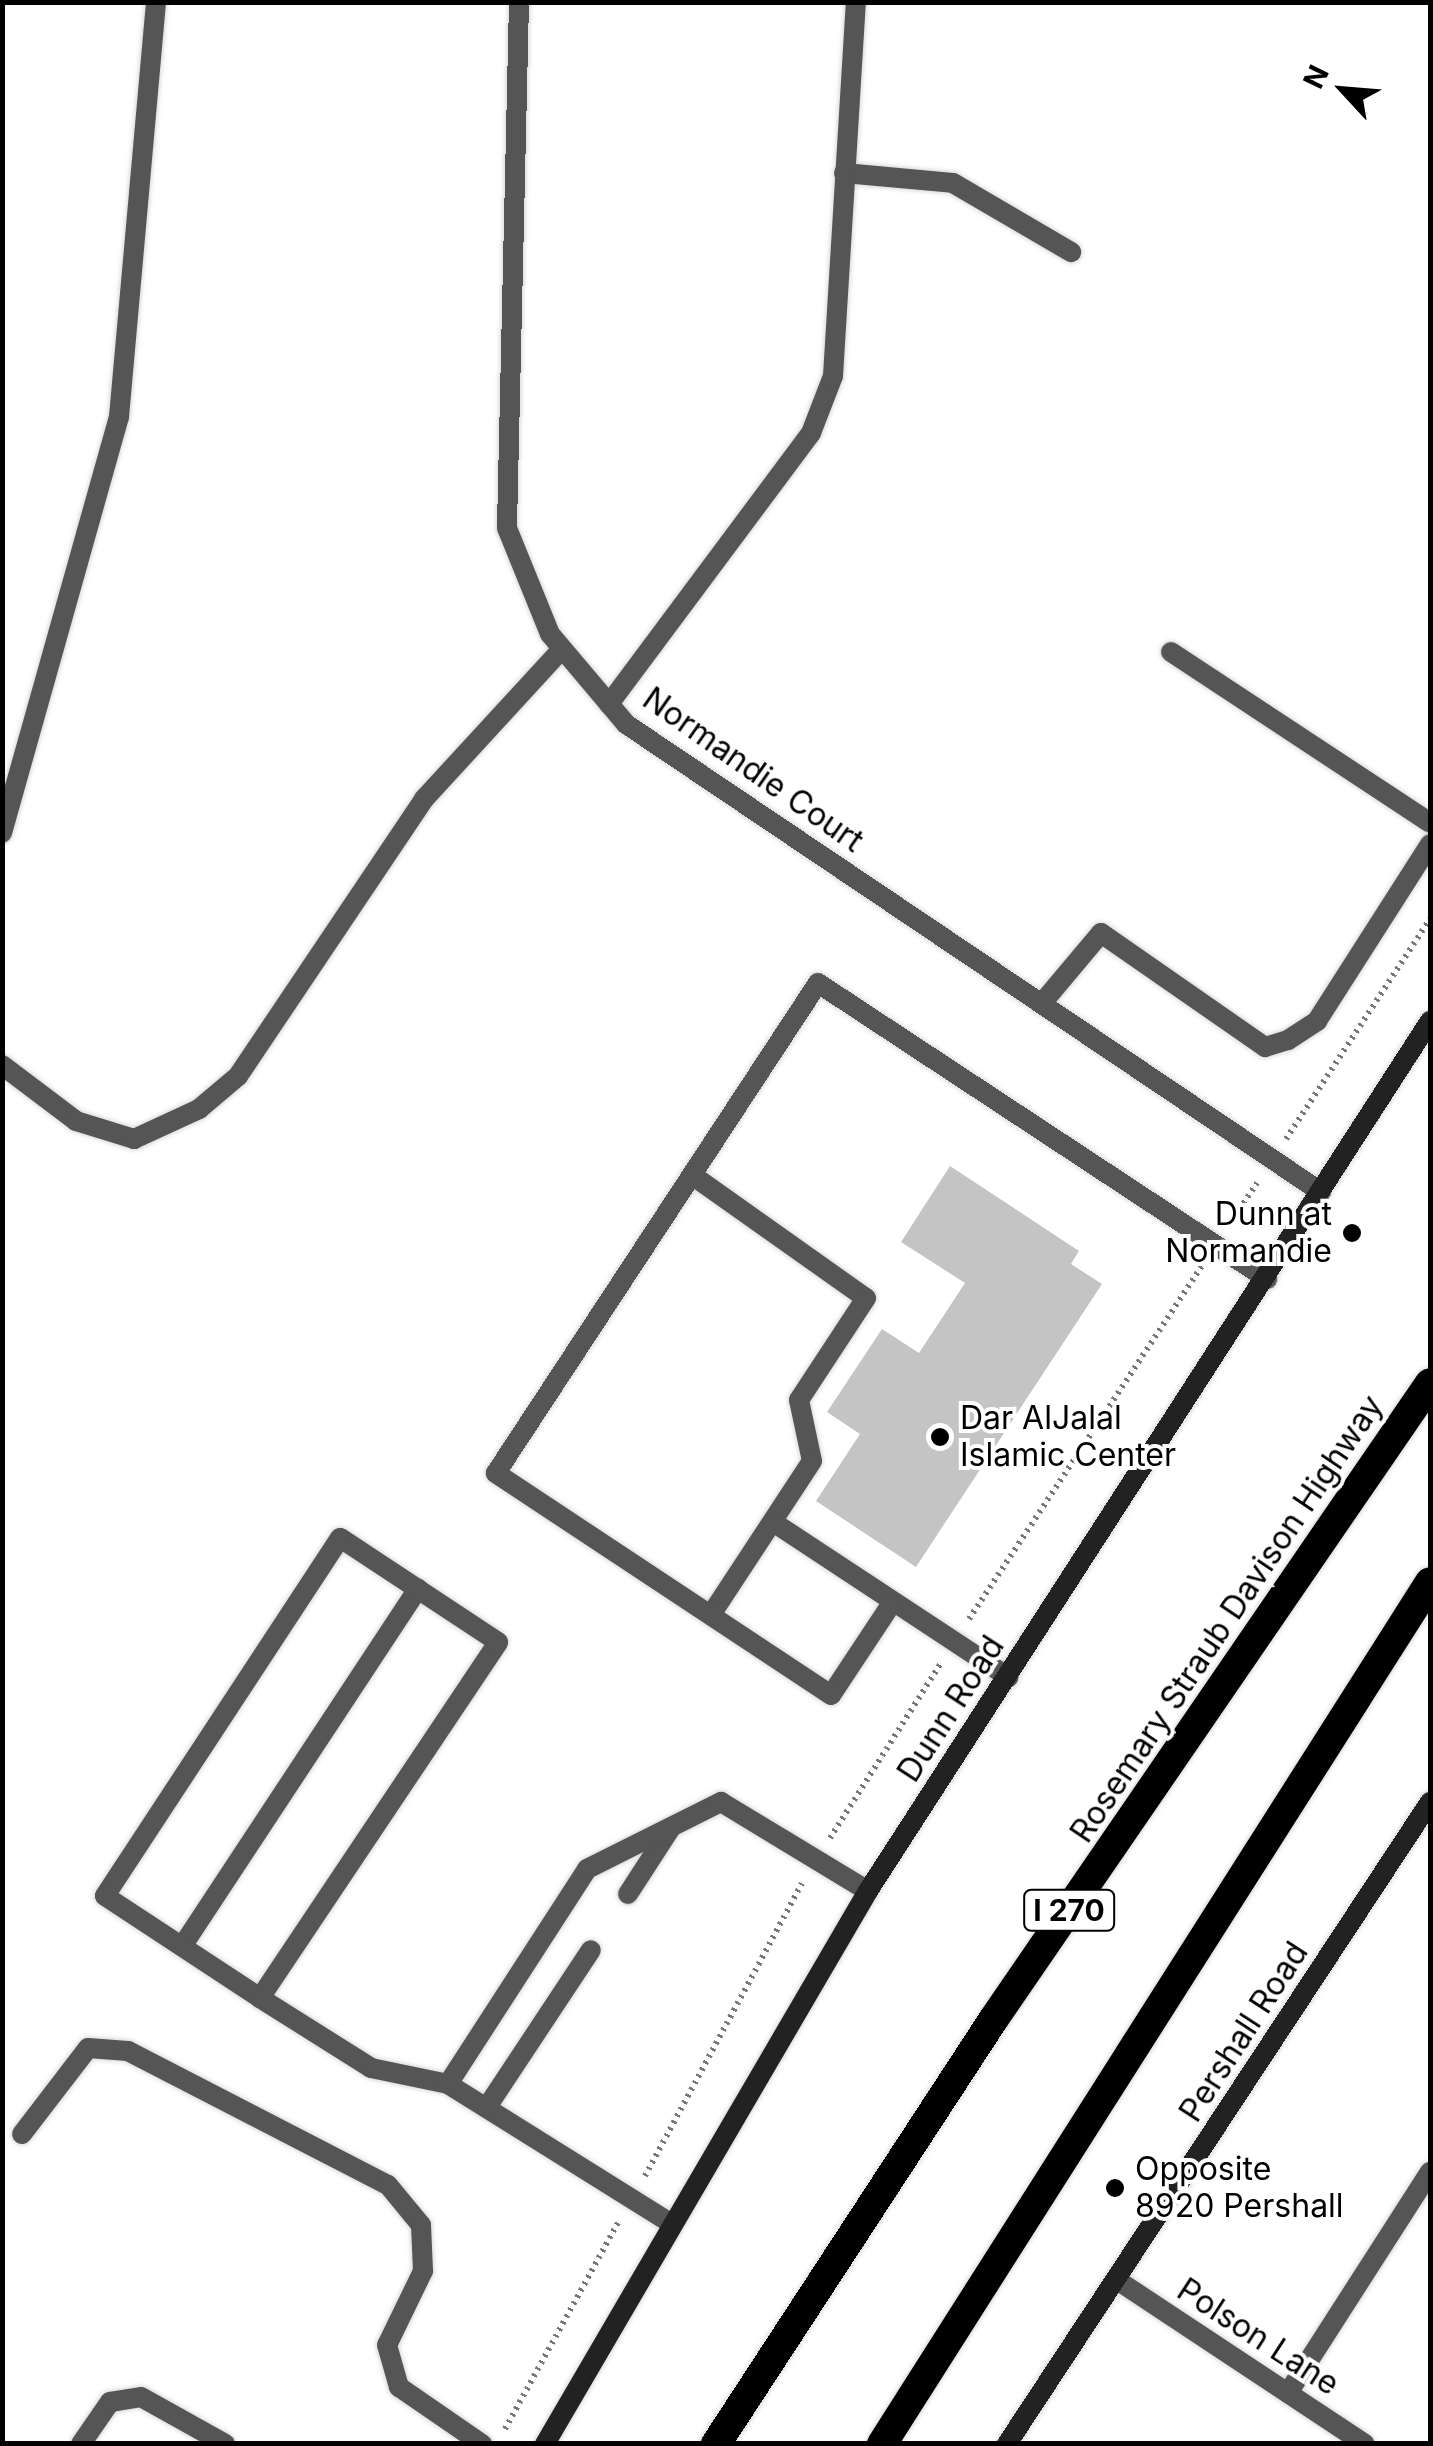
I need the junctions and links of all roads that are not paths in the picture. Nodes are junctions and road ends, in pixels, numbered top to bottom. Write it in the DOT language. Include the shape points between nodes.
graph roads {
  1 [pos="156,2"];
  2 [pos="519,2"];
  3 [pos="856,2"];
  4 [pos="844,172"];
  5 [pos="1071,252"];
  6 [pos="562,649"];
  7 [pos="1171,652"];
  8 [pos="609,704"];
  9 [pos="1430,823"];
  10 [pos="2,833"];
  11 [pos="1430,844"];
  12 [pos="1043,1002"];
  13 [pos="1430,1021"];
  14 [pos="2,1065"];
  15 [pos="692,1176"];
  16 [pos="1321,1192"];
  17 [pos="1266,1278"];
  18 [pos="1430,1384"];
  19 [pos="774,1522"];
  20 [pos="1430,1582"];
  21 [pos="418,1589"];
  22 [pos="892,1604"];
  23 [pos="711,1616"];
  24 [pos="1008,1677"];
  25 [pos="1430,1802"];
  26 [pos="672,1827"];
  27 [pos="868,1892"];
  28 [pos="628,1894"];
  29 [pos="182,1945"];
  30 [pos="591,1950"];
  31 [pos="260,1998"];
  32 [pos="448,2084"];
  33 [pos="487,2107"];
  34 [pos="22,2134"];
  35 [pos="1430,2172"];
  36 [pos="669,2222"];
  37 [pos="1117,2280"];
  38 [pos="1288,2393"];
  39 [pos="81,2444"];
  40 [pos="224,2444"];
  41 [pos="482,2444"];
  42 [pos="546,2444"];
  43 [pos="716,2444"];
  44 [pos="882,2444"];
  45 [pos="1008,2444"];
  46 [pos="1365,2444"];
  1 -- 10 [label="street" via="119,417"];
  2 -- 6 [label="street, Normandie Court" via="507,528"];
  3 -- 4 [label="street"];
  4 -- 5 [label="street" via="954,183"];
  4 -- 8 [label="street" via="845,277 833,376 811,433"];
  6 -- 8 [label="street, Normandie Court"];
  6 -- 14 [label="street" via="424,799 238,1076 199,1109 134,1140 76,1121"];
  7 -- 9 [label="street"];
  8 -- 12 [label="street, Normandie Court" via="626,724"];
  11 -- 12 [label="street" via="1317,1021 1288,1040 1264,1046 1101,932"];
  12 -- 16 [label="street, Normandie Court"];
  13 -- 16 [label="street, Dunn Road"];
  15 -- 17 [label="street" via="818,983"];
  15 -- 19 [label="street" via="866,1298 800,1400 812,1461"];
  15 -- 23 [label="street" via="496,1472"];
  16 -- 17 [label="street, Dunn Road"];
  17 -- 24 [label="street, Dunn Road"];
  18 -- 43 [label="highway, Rosemary Straub Davison Highway / I 270" via="994,2020"];
  19 -- 22 [label="street"];
  19 -- 23 [label="street"];
  20 -- 44 [label="highway"];
  21 -- 29 [label="street"];
  21 -- 29 [label="street" via="340,1538 105,1896"];
  21 -- 31 [label="street" via="498,1642"];
  22 -- 23 [label="street" via="831,1695"];
  22 -- 24 [label="street"];
  24 -- 27 [label="street, Dunn Road"];
  25 -- 37 [label="street, Pershall Road"];
  26 -- 27 [label="street" via="721,1802"];
  26 -- 28 [label="street"];
  26 -- 32 [label="street" via="587,1869"];
  27 -- 36 [label="street, Dunn Road"];
  29 -- 31 [label="street"];
  30 -- 33 [label="street"];
  31 -- 32 [label="street" via="371,2068"];
  32 -- 33 [label="street"];
  33 -- 36 [label="street"];
  34 -- 41 [label="street" via="88,2048 128,2051 388,2185 421,2224 423,2270 387,2345 399,2387"];
  35 -- 38 [label="street"];
  36 -- 42 [label="street, Dunn Road"];
  37 -- 38 [label="street, Polson Lane"];
  37 -- 45 [label="street, Pershall Road"];
  38 -- 46 [label="street, Polson Lane"];
  39 -- 40 [label="street" via="110,2402 141,2397"];
}
